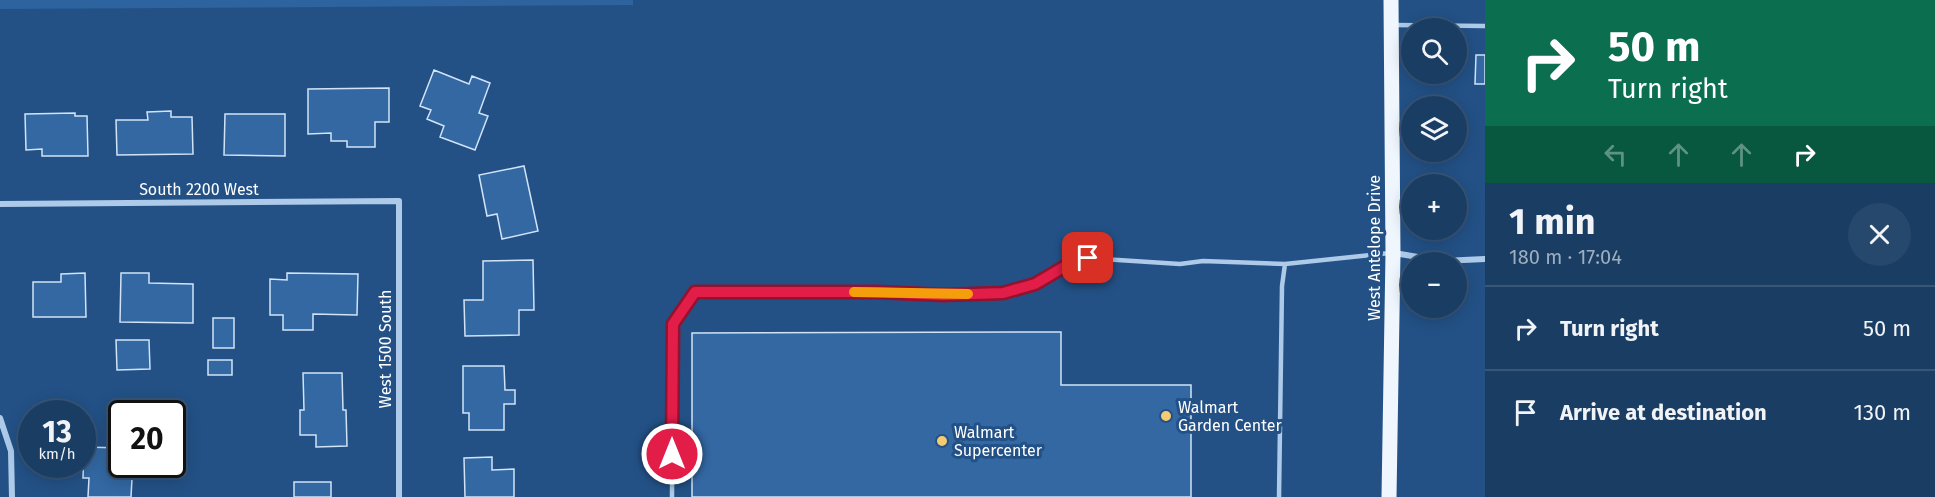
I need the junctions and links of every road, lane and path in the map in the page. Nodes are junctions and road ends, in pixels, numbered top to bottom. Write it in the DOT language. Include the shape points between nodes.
graph roads {
  1 [pos="1391,0"];
  2 [pos="1391,25"];
  3 [pos="1485,26"];
  4 [pos="399,201"];
  5 [pos="0,204"];
  6 [pos="1393,253"];
  7 [pos="1485,259"];
  8 [pos="1285,264"];
  9 [pos="0,418"];
  10 [pos="12,497"];
  11 [pos="399,497"];
  12 [pos="672,497"];
  13 [pos="1279,497"];
  14 [pos="1389,497"];
  1 -- 2 [label="main road, West Antelope Drive"];
  2 -- 3 [label="lane"];
  2 -- 6 [label="main road, West Antelope Drive"];
  4 -- 5 [label="street, South 2200 West"];
  4 -- 11 [label="street, West 1500 South"];
  6 -- 7 [label="street" via="1442,261"];
  6 -- 8 [label="lane"];
  6 -- 14 [label="main road, West Antelope Drive"];
  8 -- 12 [label="lane" via="1180,264 1088,258 1035,284 1003,293 695,292 673,324"];
  8 -- 13 [label="lane"];
  9 -- 10 [label="street" via="11,451"];
}
